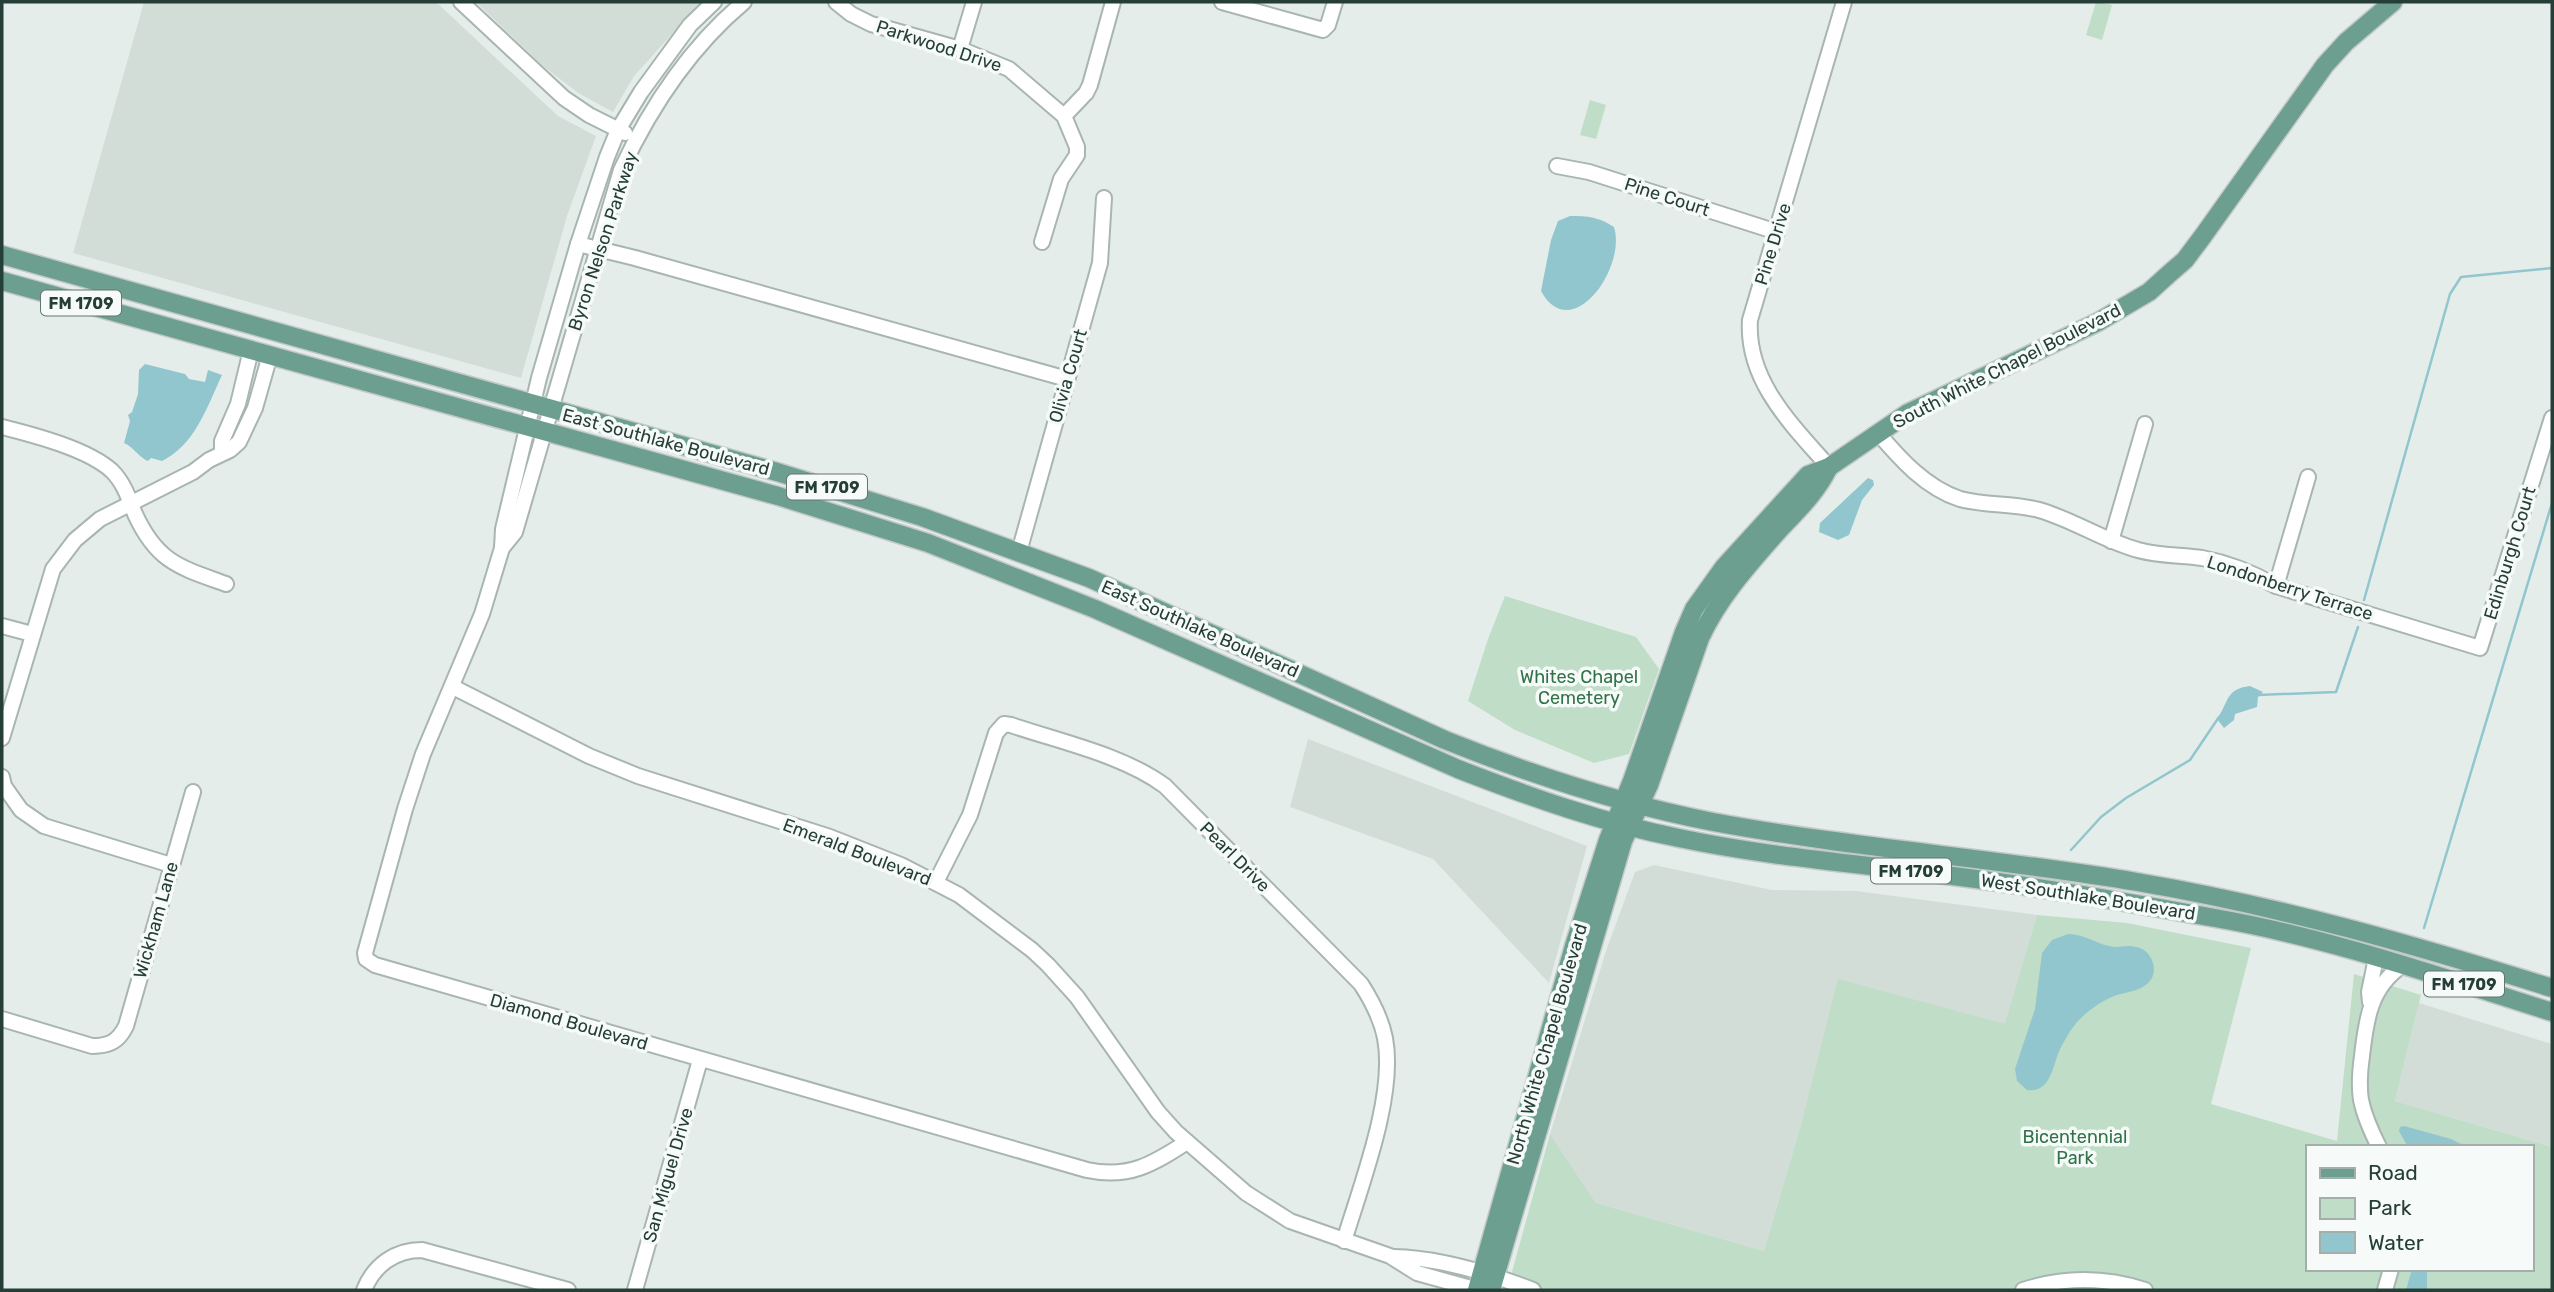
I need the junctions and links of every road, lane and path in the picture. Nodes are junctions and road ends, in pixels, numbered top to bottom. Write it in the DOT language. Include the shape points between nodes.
graph roads {
  1 [pos="461,2"];
  2 [pos="714,2"];
  3 [pos="744,2"];
  4 [pos="836,2"];
  5 [pos="974,2"];
  6 [pos="1113,2"];
  7 [pos="1222,2"];
  8 [pos="1335,2"];
  9 [pos="1844,2"];
  10 [pos="2393,2"];
  11 [pos="690,25"];
  12 [pos="704,40"];
  13 [pos="960,49"];
  14 [pos="1064,116"];
  15 [pos="618,130"];
  16 [pos="636,139"];
  17 [pos="1557,166"];
  18 [pos="1104,198"];
  19 [pos="1777,232"];
  20 [pos="1042,242"];
  21 [pos="578,244"];
  22 [pos="597,249"];
  23 [pos="2,256"];
  24 [pos="2,281"];
  25 [pos="251,350"];
  26 [pos="270,355"];
  27 [pos="1067,379"];
  28 [pos="542,407"];
  29 [pos="2552,418"];
  30 [pos="2145,424"];
  31 [pos="2,427"];
  32 [pos="537,429"];
  33 [pos="1878,433"];
  34 [pos="222,453"];
  35 [pos="1829,467"];
  36 [pos="2308,477"];
  37 [pos="130,502"];
  38 [pos="2111,541"];
  39 [pos="928,543"];
  40 [pos="1019,552"];
  41 [pos="226,584"];
  42 [pos="2276,586"];
  43 [pos="2,626"];
  44 [pos="32,634"];
  45 [pos="2480,648"];
  46 [pos="453,687"];
  47 [pos="1378,709"];
  48 [pos="1367,731"];
  49 [pos="2,738"];
  50 [pos="2,778"];
  51 [pos="193,792"];
  52 [pos="1632,803"];
  53 [pos="1623,825"];
  54 [pos="171,865"];
  55 [pos="936,882"];
  56 [pos="2359,930"];
  57 [pos="2294,936"];
  58 [pos="2376,958"];
  59 [pos="2403,965"];
  60 [pos="2476,965"];
  61 [pos="2552,988"];
  62 [pos="2370,1003"];
  63 [pos="2552,1012"];
  64 [pos="2,1019"];
  65 [pos="700,1060"];
  66 [pos="1187,1142"];
  67 [pos="2378,1145"];
  68 [pos="1344,1241"];
  69 [pos="2390,1271"];
  70 [pos="1484,1285"];
  71 [pos="364,1290"];
  72 [pos="568,1290"];
  73 [pos="635,1290"];
  74 [pos="1533,1290"];
  75 [pos="2023,1290"];
  76 [pos="2145,1290"];
  77 [pos="2385,1290"];
  1 -- 15 [label="street" via="564,98"];
  2 -- 11 [label="street, Byron Nelson Parkway"];
  3 -- 12 [label="street, Byron Nelson Parkway"];
  4 -- 13 [label="street, Parkwood Drive" via="871,24"];
  5 -- 13 [label="street"];
  6 -- 14 [label="street" via="1090,85"];
  7 -- 8 [label="street" via="1322,30"];
  9 -- 19 [label="street, Pine Drive"];
  10 -- 33 [label="main road, South White Chapel Boulevard" via="2325,65 2191,252 2149,292 2098,323 1950,392"];
  11 -- 12 [label="street"];
  11 -- 15 [label="street, Byron Nelson Parkway"];
  12 -- 16 [label="street, Byron Nelson Parkway" via="664,90"];
  13 -- 14 [label="street, Parkwood Drive" via="1009,69"];
  14 -- 20 [label="street, Parkwood Drive" via="1077,155 1061,179"];
  15 -- 16 [label="street"];
  15 -- 21 [label="street, Byron Nelson Parkway"];
  16 -- 22 [label="street, Byron Nelson Parkway" via="621,170"];
  17 -- 19 [label="street, Pine Court"];
  18 -- 27 [label="street, Olivia Court" via="1100,262"];
  19 -- 35 [label="street, Pine Drive" via="1750,320 1751,354 1765,387"];
  21 -- 22 [label="street"];
  21 -- 28 [label="street, Byron Nelson Parkway"];
  22 -- 27 [label="street"];
  22 -- 28 [label="street, Byron Nelson Parkway"];
  23 -- 28 [label="main road, East Southlake Boulevard / FM 1709"];
  24 -- 25 [label="main road, East Southlake Boulevard / FM 1709"];
  25 -- 26 [label="main road, East Southlake Boulevard / FM 1709"];
  25 -- 34 [label="street"];
  26 -- 32 [label="main road, East Southlake Boulevard / FM 1709"];
  26 -- 34 [label="street" via="247,427 239,442"];
  27 -- 40 [label="street, Olivia Court"];
  28 -- 32 [label="street, Byron Nelson Parkway"];
  28 -- 40 [label="main road, East Southlake Boulevard / FM 1709" via="830,488"];
  29 -- 45 [label="street, Edinburgh Court"];
  30 -- 38 [label="street"];
  31 -- 37 [label="street" via="95,459 122,483"];
  32 -- 39 [label="main road, East Southlake Boulevard / FM 1709"];
  32 -- 46 [label="street, Diamond Boulevard" via="503,529 502,548 482,614"];
  33 -- 35 [label="main road, South White Chapel Boulevard"];
  33 -- 38 [label="street, Londonberry Terrace" via="1926,481 1959,499 2037,510"];
  34 -- 37 [label="street"];
  35 -- 52 [label="main road, South White Chapel Boulevard" via="1808,475 1770,515 1724,567 1695,609 1675,657"];
  36 -- 42 [label="street"];
  37 -- 41 [label="street" via="143,530 166,559"];
  37 -- 44 [label="street" via="86,530 67,550 53,569"];
  38 -- 42 [label="street, Londonberry Terrace" via="2141,551 2225,564"];
  39 -- 40 [label="main road" via="995,559"];
  39 -- 48 [label="main road, East Southlake Boulevard / FM 1709" via="1095,609"];
  40 -- 47 [label="main road, East Southlake Boulevard / FM 1709" via="1088,578"];
  42 -- 45 [label="street, Londonberry Terrace"];
  43 -- 44 [label="street"];
  44 -- 49 [label="street"];
  46 -- 55 [label="street, Emerald Boulevard" via="638,776 830,837"];
  46 -- 65 [label="street, Diamond Boulevard" via="405,808 366,959"];
  47 -- 48 [label="main road"];
  47 -- 52 [label="main road, East Southlake Boulevard / FM 1709" via="1493,759"];
  48 -- 53 [label="main road, East Southlake Boulevard / FM 1709" via="1516,792"];
  50 -- 54 [label="street" via="21,810 44,826"];
  51 -- 54 [label="street, Wickham Lane"];
  52 -- 53 [label="main road, North White Chapel Boulevard"];
  52 -- 56 [label="main road, West Southlake Boulevard / FM 1709" via="1766,831 2025,864 2229,898"];
  53 -- 57 [label="main road, West Southlake Boulevard / FM 1709" via="1762,853 1956,876 2216,918"];
  53 -- 70 [label="main road, North White Chapel Boulevard" via="1623,841"];
  54 -- 64 [label="street, Wickham Lane" via="120,1038 92,1046"];
  55 -- 66 [label="street, Emerald Boulevard" via="986,914 1048,965 1077,997 1158,1112"];
  55 -- 68 [label="street, Pearl Drive" via="970,815 996,733 1004,724 1115,759 1165,786 1361,984 1379,1017 1387,1056 1383,1098"];
  56 -- 57 [label="main road" via="2346,938 2311,933"];
  56 -- 60 [label="main road, West Southlake Boulevard / FM 1709"];
  57 -- 58 [label="main road, West Southlake Boulevard / FM 1709"];
  58 -- 59 [label="main road, West Southlake Boulevard / FM 1709"];
  58 -- 60 [label="main road" via="2400,953"];
  58 -- 62 [label="street"];
  59 -- 62 [label="street" via="2387,976"];
  59 -- 63 [label="main road, West Southlake Boulevard / FM 1709"];
  60 -- 61 [label="main road, West Southlake Boulevard / FM 1709"];
  62 -- 67 [label="street" via="2361,1100"];
  65 -- 66 [label="street, Diamond Boulevard" via="1104,1174 1158,1161"];
  65 -- 73 [label="street, San Miguel Drive"];
  66 -- 68 [label="street, Emerald Boulevard" via="1265,1206 1290,1221"];
  68 -- 70 [label="street, Emerald Boulevard" via="1392,1257 1419,1257"];
  69 -- 77 [label="street"];
  70 -- 74 [label="street, Emerald Boulevard"];
  71 -- 72 [label="street" via="375,1270 410,1250"];
  75 -- 76 [label="street" via="2095,1280"];
}
